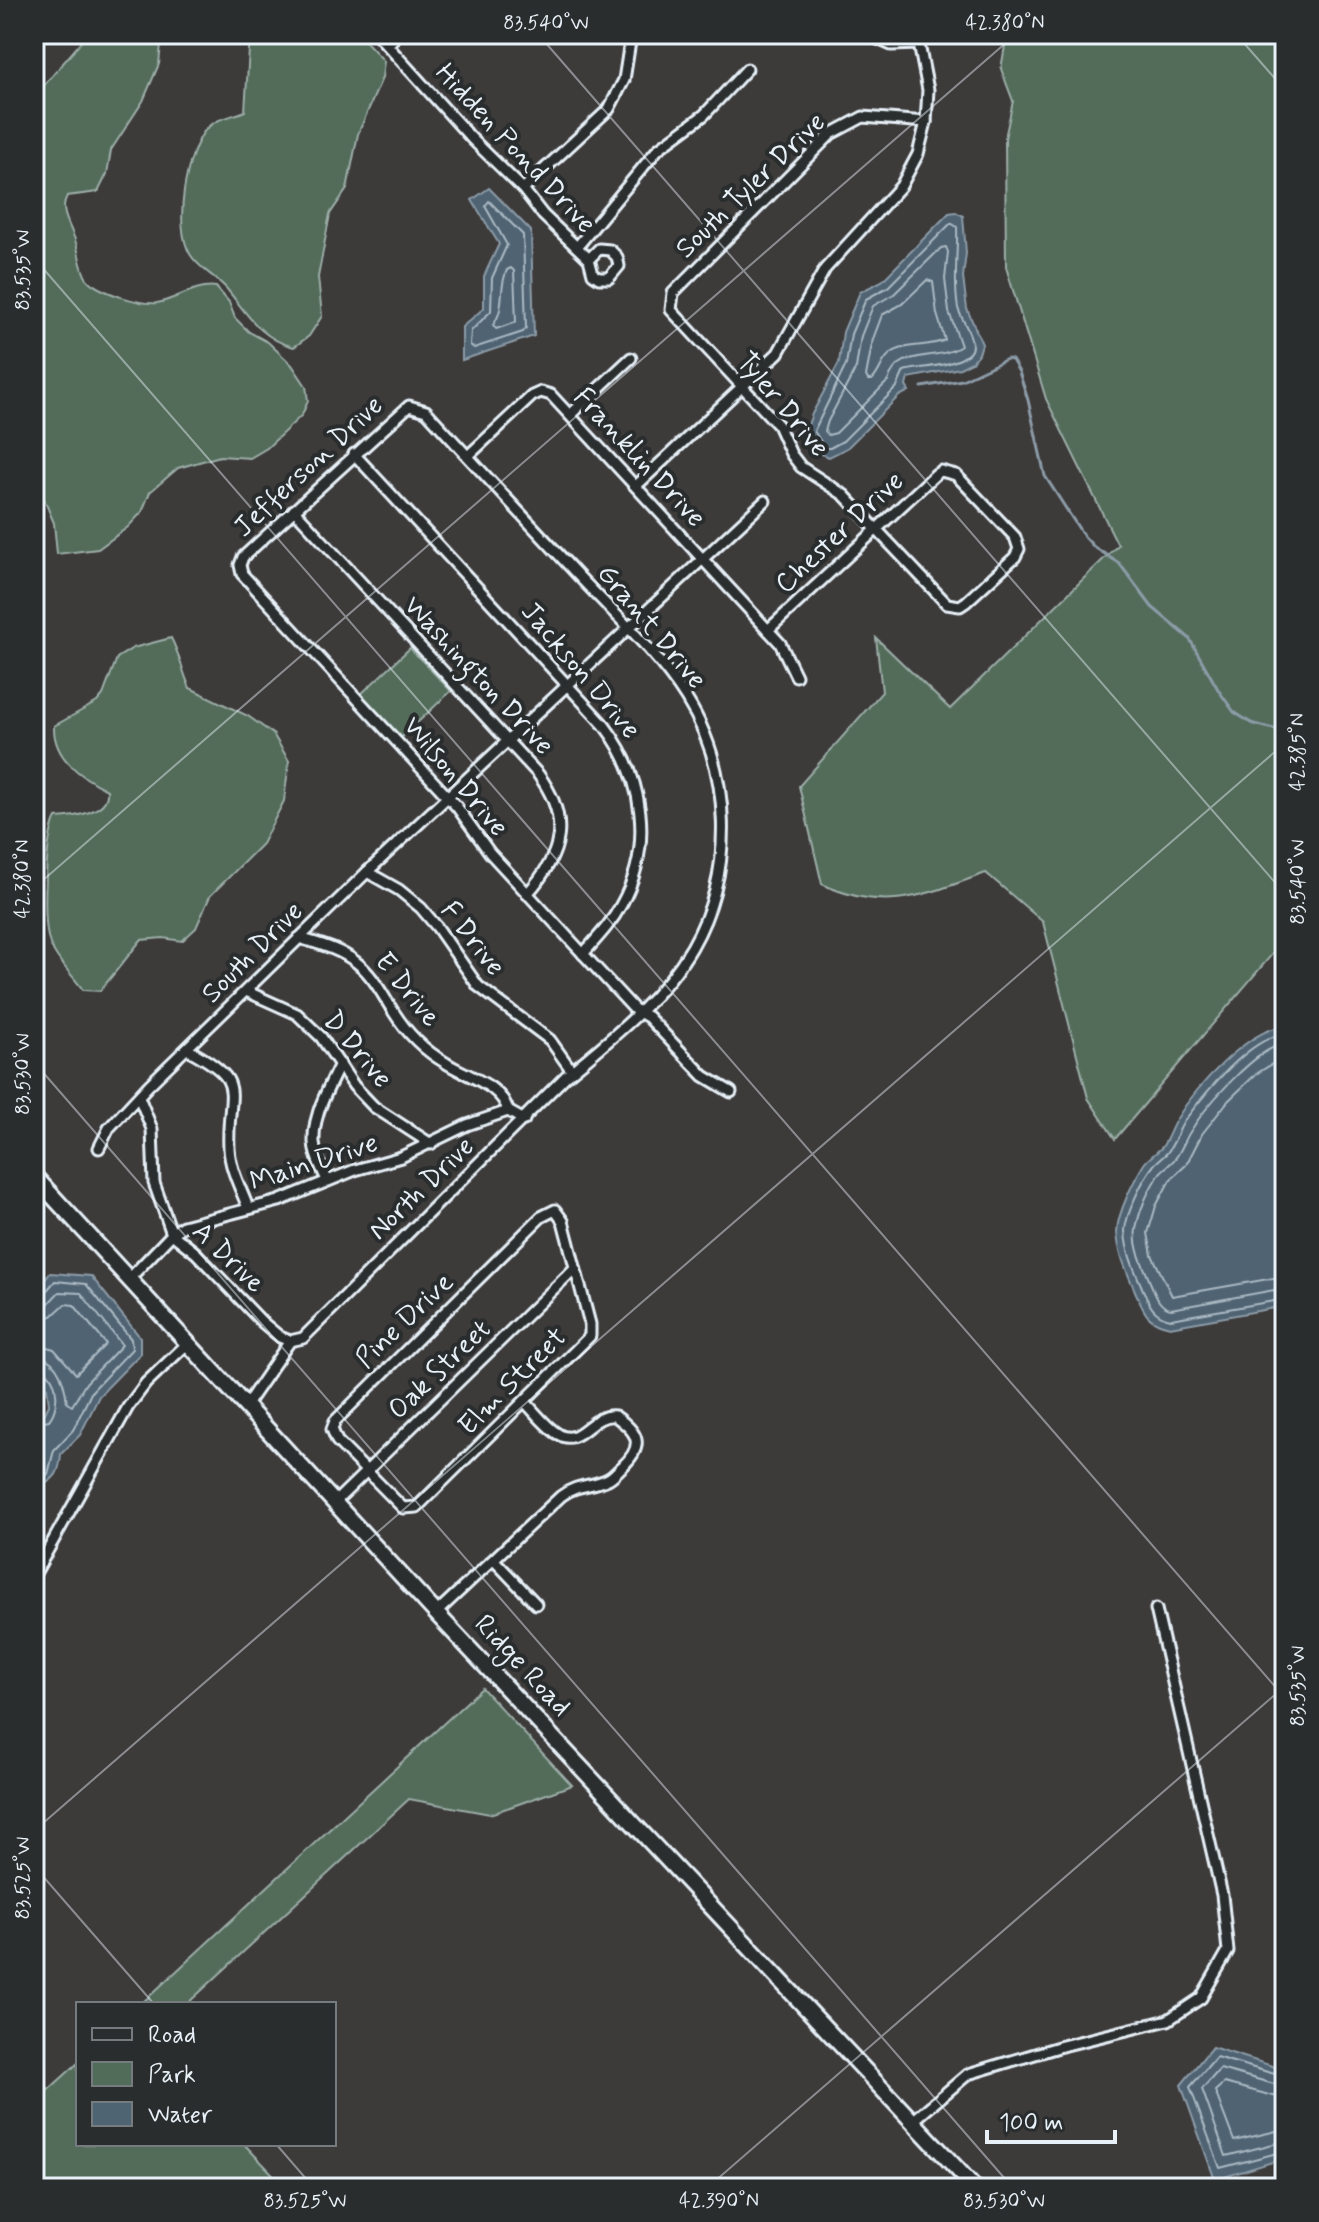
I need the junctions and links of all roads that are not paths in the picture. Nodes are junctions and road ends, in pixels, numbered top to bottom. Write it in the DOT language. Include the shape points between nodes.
graph roads {
  1 [pos="377,34"];
  2 [pos="398,34"];
  3 [pos="866,34"];
  4 [pos="631,35"];
  5 [pos="920,39"];
  6 [pos="387,45"];
  7 [pos="747,69"];
  8 [pos="926,122"];
  9 [pos="523,189"];
  10 [pos="577,247"];
  11 [pos="589,259"];
  12 [pos="682,284"];
  13 [pos="631,358"];
  14 [pos="742,387"];
  15 [pos="414,405"];
  16 [pos="570,415"];
  17 [pos="354,454"];
  18 [pos="468,456"];
  19 [pos="636,486"];
  20 [pos="765,501"];
  21 [pos="294,510"];
  22 [pos="877,529"];
  23 [pos="702,558"];
  24 [pos="240,567"];
  25 [pos="955,606"];
  26 [pos="627,628"];
  27 [pos="768,630"];
  28 [pos="796,676"];
  29 [pos="567,684"];
  30 [pos="507,739"];
  31 [pos="446,795"];
  32 [pos="367,872"];
  33 [pos="527,894"];
  34 [pos="299,938"];
  35 [pos="583,954"];
  36 [pos="246,991"];
  37 [pos="640,1012"];
  38 [pos="187,1049"];
  39 [pos="340,1064"];
  40 [pos="572,1071"];
  41 [pos="731,1092"];
  42 [pos="139,1097"];
  43 [pos="508,1111"];
  44 [pos="524,1120"];
  45 [pos="431,1144"];
  46 [pos="99,1148"];
  47 [pos="34,1176"];
  48 [pos="327,1180"];
  49 [pos="248,1208"];
  50 [pos="555,1210"];
  51 [pos="172,1234"];
  52 [pos="575,1268"];
  53 [pos="129,1279"];
  54 [pos="290,1341"];
  55 [pos="188,1343"];
  56 [pos="525,1402"];
  57 [pos="246,1405"];
  58 [pos="366,1473"];
  59 [pos="441,1484"];
  60 [pos="335,1502"];
  61 [pos="494,1560"];
  62 [pos="34,1575"];
  63 [pos="536,1604"];
  64 [pos="1156,1609"];
  65 [pos="436,1613"];
  66 [pos="913,2121"];
  67 [pos="975,2188"];
  1 -- 6 [label="street, Hidden Pond Drive"];
  2 -- 6 [label="street"];
  3 -- 5 [label="street" via="891,45"];
  4 -- 9 [label="street" via="624,80 609,109"];
  5 -- 8 [label="street" via="928,83"];
  6 -- 9 [label="street, Hidden Pond Drive"];
  7 -- 10 [label="street" via="704,115 658,149"];
  8 -- 12 [label="street, South Tyler Drive" via="863,117 838,129"];
  8 -- 14 [label="street" via="918,154 901,186 825,269 784,345"];
  9 -- 10 [label="street, Hidden Pond Drive"];
  10 -- 11 [label="street, Hidden Pond Drive"];
  12 -- 14 [label="street, Tyler Drive" via="671,299 673,314"];
  13 -- 16 [label="street"];
  14 -- 19 [label="street"];
  14 -- 22 [label="street, Tyler Drive" via="778,425 801,467 844,495"];
  15 -- 17 [label="street, Jefferson Drive" via="404,408"];
  15 -- 18 [label="street, Grant Drive"];
  16 -- 18 [label="street, Franklin Drive" via="551,395 537,393"];
  16 -- 19 [label="street, Franklin Drive"];
  17 -- 21 [label="street, Jefferson Drive"];
  17 -- 29 [label="street, Jackson Drive"];
  18 -- 26 [label="street, Grant Drive"];
  19 -- 23 [label="street, Franklin Drive"];
  20 -- 23 [label="street, South Drive"];
  21 -- 24 [label="street, Jefferson Drive" via="243,557"];
  21 -- 30 [label="street, Washington Drive"];
  22 -- 25 [label="street, Tyler Drive" via="947,604"];
  22 -- 25 [label="street, Chester Drive" via="936,474 956,475 1015,537 1019,549 966,602"];
  22 -- 27 [label="street, Chester Drive"];
  23 -- 26 [label="street, South Drive"];
  23 -- 27 [label="street, Franklin Drive"];
  24 -- 31 [label="street, Wilson Drive"];
  26 -- 29 [label="street, South Drive"];
  26 -- 37 [label="street, Grant Drive" via="672,678 699,720 716,769 723,823 718,879 703,926 677,970"];
  27 -- 28 [label="street, Franklin Drive" via="785,650"];
  29 -- 30 [label="street, South Drive"];
  29 -- 35 [label="street, Jackson Drive" via="621,749 641,816 629,890 611,922"];
  30 -- 31 [label="street, South Drive"];
  30 -- 33 [label="street, Washington Drive" via="546,785 559,816 553,857"];
  31 -- 32 [label="street, South Drive"];
  31 -- 33 [label="street, Wilson Drive"];
  32 -- 34 [label="street, South Drive"];
  32 -- 40 [label="street, F Drive" via="421,908 478,986 550,1040"];
  33 -- 35 [label="street, Wilson Drive"];
  34 -- 36 [label="street, South Drive"];
  34 -- 43 [label="street, E Drive" via="334,948 358,963 417,1041 491,1088"];
  35 -- 37 [label="street, Wilson Drive"];
  36 -- 38 [label="street, South Drive"];
  36 -- 39 [label="street, D Drive" via="297,1014"];
  37 -- 40 [label="street, North Drive"];
  37 -- 41 [label="street, Wilson Drive" via="709,1081"];
  38 -- 42 [label="street, South Drive"];
  38 -- 49 [label="street" via="216,1065 230,1083 230,1156"];
  39 -- 45 [label="street, D Drive" via="374,1107"];
  39 -- 48 [label="street" via="314,1132 315,1152"];
  40 -- 44 [label="street, North Drive"];
  42 -- 46 [label="street, South Drive" via="109,1128"];
  42 -- 51 [label="street, A Drive" via="152,1129 154,1183"];
  43 -- 44 [label="street"];
  43 -- 45 [label="street, Main Drive"];
  44 -- 54 [label="street, North Drive" via="303,1338"];
  45 -- 48 [label="street, Main Drive"];
  47 -- 53 [label="street, Ridge Road"];
  48 -- 49 [label="street, Main Drive"];
  49 -- 51 [label="street, Main Drive" via="183,1226"];
  50 -- 52 [label="street, Elm Street"];
  50 -- 58 [label="street, Pine Drive" via="541,1217 335,1421 334,1438"];
  51 -- 53 [label="street, Main Drive"];
  51 -- 54 [label="street, A Drive" via="262,1322"];
  52 -- 56 [label="street, Elm Street" via="590,1336"];
  52 -- 58 [label="street, Oak Street"];
  53 -- 55 [label="street, Ridge Road"];
  54 -- 57 [label="street, North Drive"];
  55 -- 57 [label="street, Ridge Road"];
  55 -- 62 [label="street" via="128,1407"];
  56 -- 59 [label="street, Elm Street"];
  56 -- 61 [label="street" via="566,1437 578,1435 600,1416 615,1416 634,1433 637,1448 608,1479 571,1488"];
  57 -- 60 [label="street, Ridge Road"];
  58 -- 59 [label="street, Pine Drive" via="407,1509 417,1507"];
  58 -- 60 [label="street, Oak Street"];
  60 -- 65 [label="street, Ridge Road"];
  61 -- 63 [label="street"];
  61 -- 65 [label="street"];
  64 -- 66 [label="street" via="1222,1895 1228,1951 1201,1998 1168,2020 968,2074"];
  65 -- 66 [label="street, Ridge Road"];
  66 -- 67 [label="street, Ridge Road"];
}
